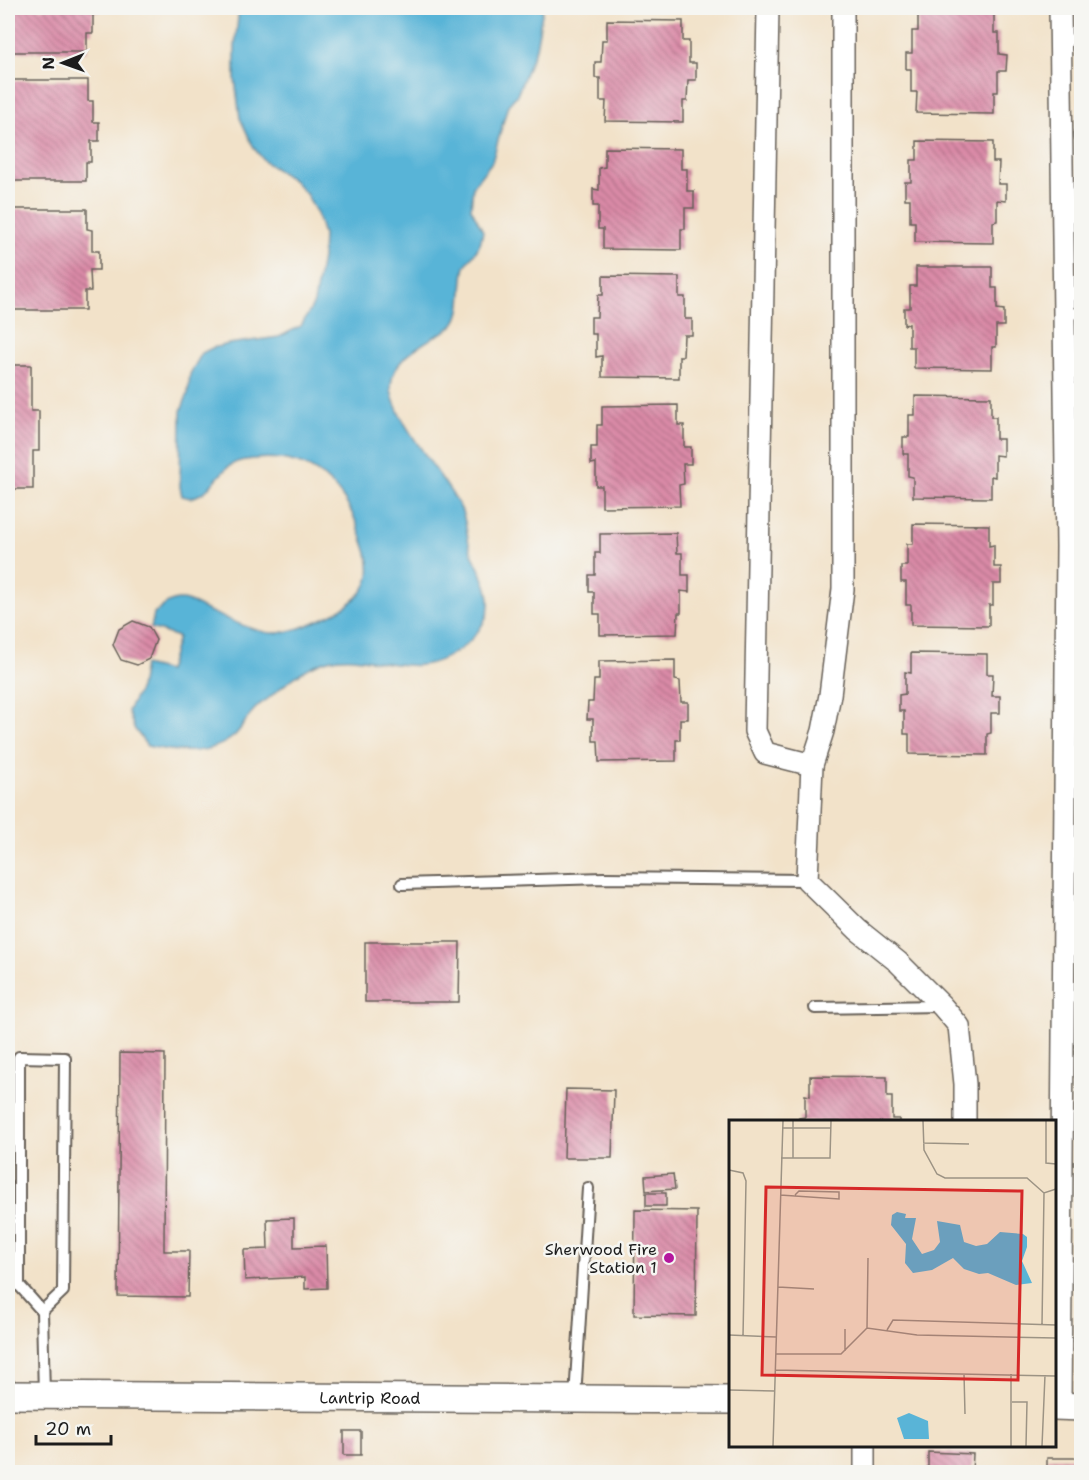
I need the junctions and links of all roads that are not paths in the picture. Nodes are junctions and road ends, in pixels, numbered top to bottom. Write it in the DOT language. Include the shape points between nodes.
graph roads {
  1 [pos="768,8"];
  2 [pos="843,8"];
  3 [pos="1060,8"];
  4 [pos="1082,39"];
  5 [pos="1060,40"];
  6 [pos="1073,314"];
  7 [pos="812,765"];
  8 [pos="807,880"];
  9 [pos="402,884"];
  10 [pos="942,1006"];
  11 [pos="815,1008"];
  12 [pos="965,1120"];
  13 [pos="588,1188"];
  14 [pos="42,1311"];
  15 [pos="8,1395"];
  16 [pos="44,1395"];
  17 [pos="575,1398"];
  18 [pos="729,1400"];
  19 [pos="1065,1406"];
  20 [pos="865,1447"];
  21 [pos="865,1473"];
  1 -- 7 [label="street" via="755,731 765,753"];
  2 -- 7 [label="street" via="843,589 830,695"];
  3 -- 5 [label="street"];
  4 -- 5 [label="lane"];
  5 -- 6 [label="street"];
  6 -- 19 [label="street" via="1067,546"];
  7 -- 8 [label="street"];
  8 -- 9 [label="lane" via="604,878"];
  8 -- 10 [label="street"];
  10 -- 11 [label="lane"];
  10 -- 12 [label="street" via="959,1026"];
  13 -- 17 [label="lane"];
  14 -- 14 [label="lane" via="63,1291 65,1058 19,1057 19,1286"];
  14 -- 16 [label="lane"];
  15 -- 16 [label="street, Lantrip Road"];
  16 -- 17 [label="street, Lantrip Road"];
  17 -- 18 [label="street, Lantrip Road"];
  20 -- 21 [label="street"];
}
